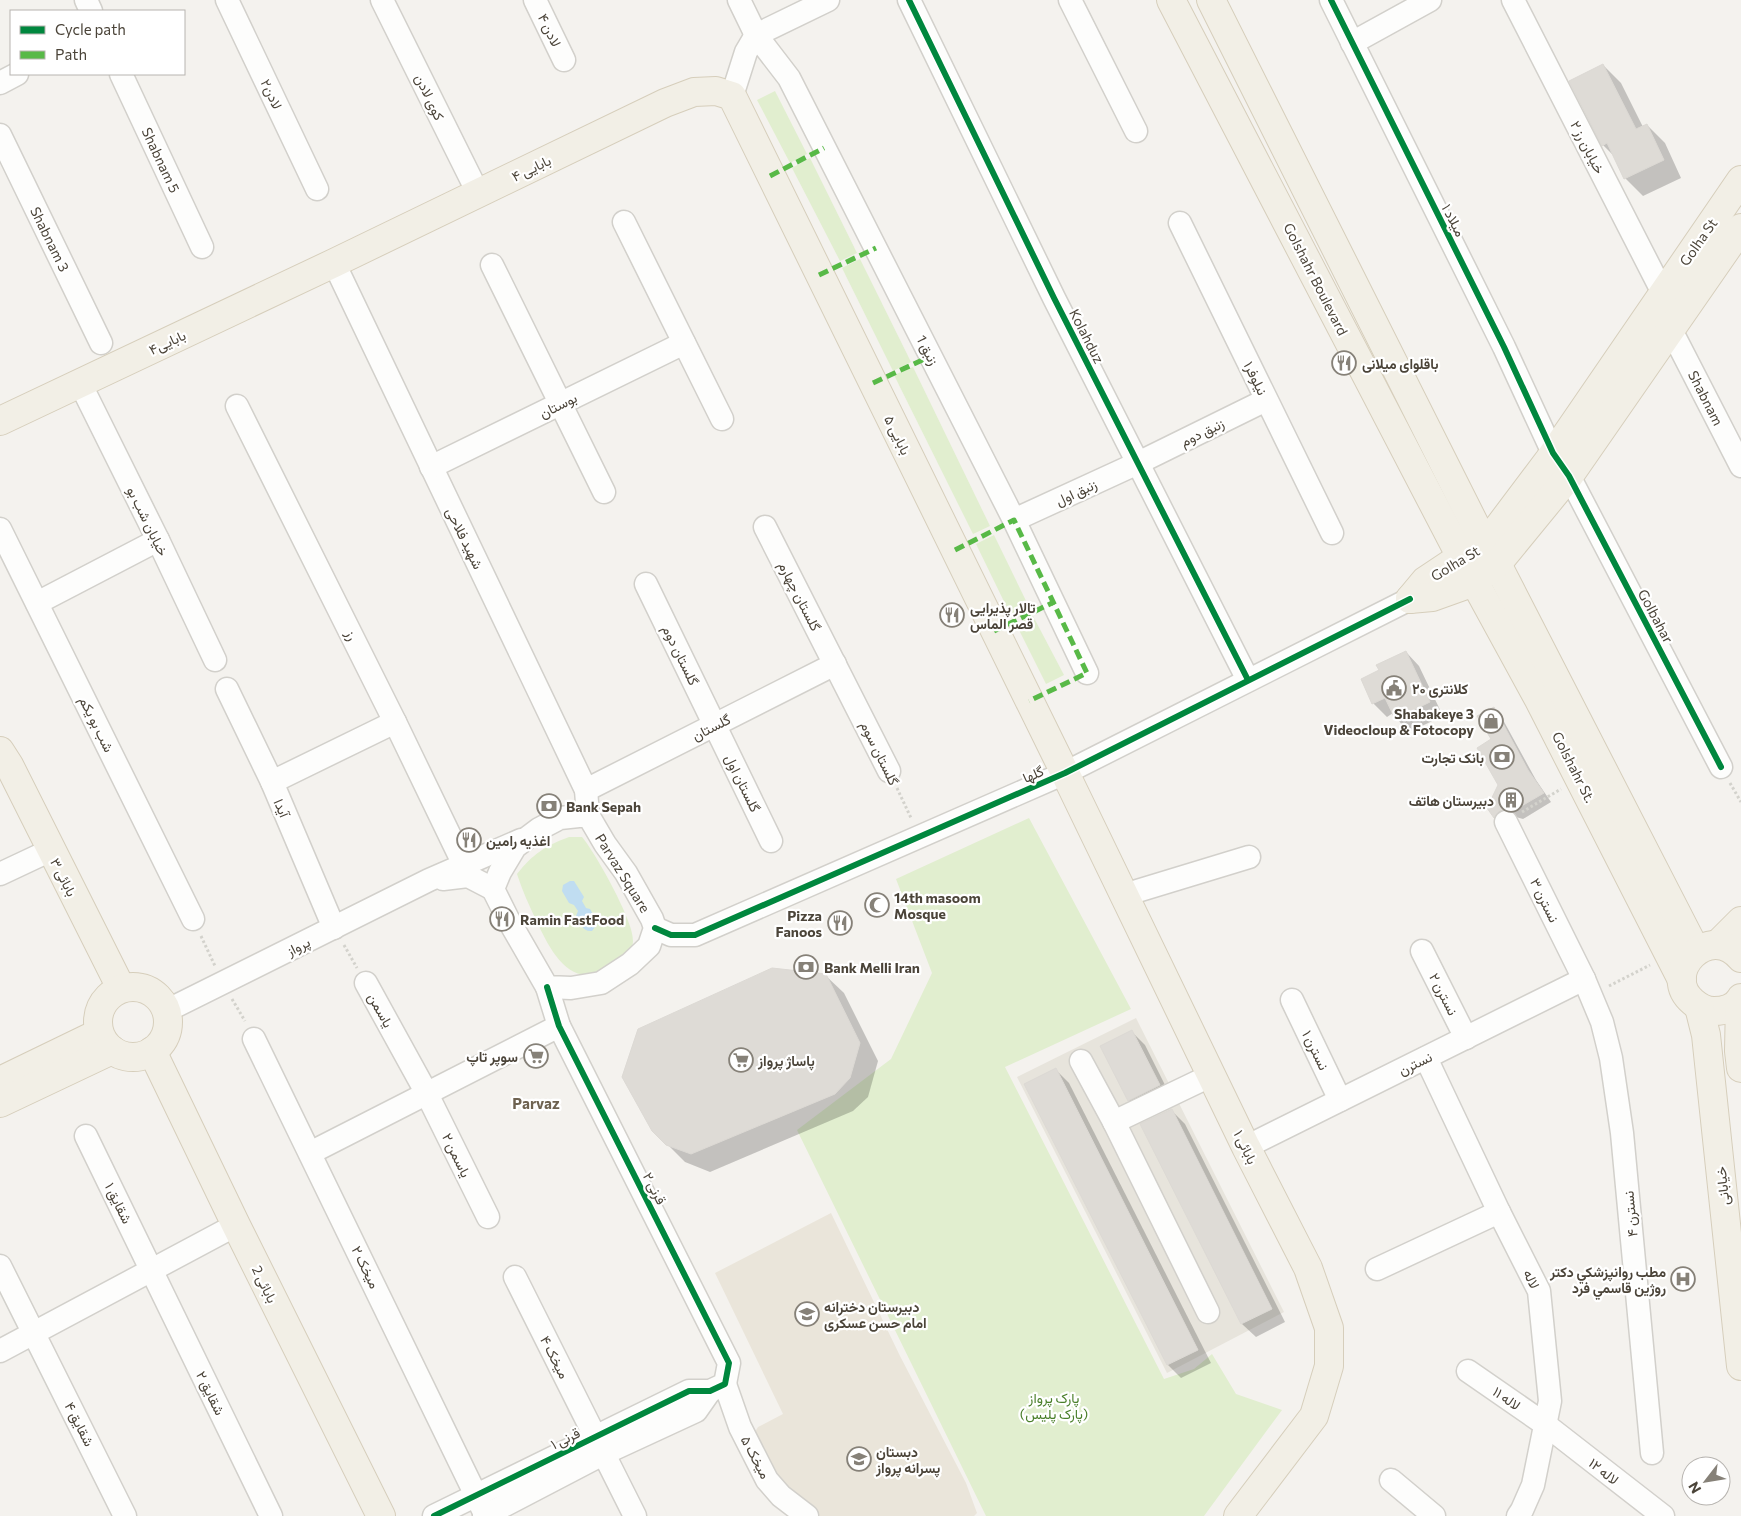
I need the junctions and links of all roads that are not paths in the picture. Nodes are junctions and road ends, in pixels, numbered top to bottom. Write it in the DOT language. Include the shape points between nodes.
graph roads {
  1 [pos="227,0"];
  2 [pos="382,0"];
  3 [pos="535,0"];
  4 [pos="739,0"];
  5 [pos="828,0"];
  6 [pos="909,0"];
  7 [pos="1070,0"];
  8 [pos="1171,0"];
  9 [pos="1211,0"];
  10 [pos="1331,0"];
  11 [pos="1430,0"];
  12 [pos="1513,0"];
  13 [pos="756,35"];
  14 [pos="1352,43"];
  15 [pos="564,60"];
  16 [pos="15,75"];
  17 [pos="120,75"];
  18 [pos="0,82"];
  19 [pos="732,96"];
  20 [pos="1136,131"];
  21 [pos="0,134"];
  22 [pos="1741,180"];
  23 [pos="317,189"];
  24 [pos="478,193"];
  25 [pos="624,222"];
  26 [pos="1180,223"];
  27 [pos="1741,228"];
  28 [pos="202,247"];
  29 [pos="334,263"];
  30 [pos="492,265"];
  31 [pos="1663,293"];
  32 [pos="1670,330"];
  33 [pos="101,342"];
  34 [pos="684,343"];
  35 [pos="80,383"];
  36 [pos="1266,400"];
  37 [pos="560,404"];
  38 [pos="237,406"];
  39 [pos="722,419"];
  40 [pos="0,421"];
  41 [pos="1553,453"];
  42 [pos="1138,464"];
  43 [pos="1741,466"];
  44 [pos="431,467"];
  45 [pos="1568,476"];
  46 [pos="604,492"];
  47 [pos="1014,520"];
  48 [pos="766,527"];
  49 [pos="0,529"];
  50 [pos="1332,533"];
  51 [pos="158,540"];
  52 [pos="1491,555"];
  53 [pos="1460,557"];
  54 [pos="1474,582"];
  55 [pos="646,584"];
  56 [pos="1410,599"];
  57 [pos="37,603"];
  58 [pos="215,660"];
  59 [pos="835,664"];
  60 [pos="1087,673"];
  61 [pos="1248,680"];
  62 [pos="227,689"];
  63 [pos="395,722"];
  64 [pos="715,725"];
  65 [pos="0,736"];
  66 [pos="4,758"];
  67 [pos="1721,768"];
  68 [pos="889,771"];
  69 [pos="1065,773"];
  70 [pos="272,782"];
  71 [pos="586,790"];
  72 [pos="588,815"];
  73 [pos="1506,822"];
  74 [pos="527,838"];
  75 [pos="771,841"];
  76 [pos="51,850"];
  77 [pos="1249,857"];
  78 [pos="464,865"];
  79 [pos="0,874"];
  80 [pos="429,880"];
  81 [pos="493,889"];
  82 [pos="1124,895"];
  83 [pos="193,919"];
  84 [pos="1741,921"];
  85 [pos="334,928"];
  86 [pos="655,928"];
  87 [pos="1694,950"];
  88 [pos="1422,951"];
  89 [pos="1741,958"];
  90 [pos="366,984"];
  91 [pos="547,987"];
  92 [pos="1587,987"];
  93 [pos="121,988"];
  94 [pos="1740,999"];
  95 [pos="1292,1000"];
  96 [pos="1699,1007"];
  97 [pos="166,1011"];
  98 [pos="559,1026"];
  99 [pos="254,1038"];
  100 [pos="1466,1038"];
  101 [pos="106,1042"];
  102 [pos="152,1050"];
  103 [pos="1426,1058"];
  104 [pos="1081,1061"];
  105 [pos="1741,1068"];
  106 [pos="1212,1075"];
  107 [pos="0,1080"];
  108 [pos="426,1092"];
  109 [pos="1340,1100"];
  110 [pos="0,1103"];
  111 [pos="1114,1122"];
  112 [pos="86,1136"];
  113 [pos="1246,1147"];
  114 [pos="310,1152"];
  115 [pos="1499,1212"];
  116 [pos="488,1217"];
  117 [pos="236,1225"];
  118 [pos="0,1266"];
  119 [pos="1377,1269"];
  120 [pos="152,1270"];
  121 [pos="515,1277"];
  122 [pos="1208,1312"];
  123 [pos="34,1333"];
  124 [pos="0,1351"];
  125 [pos="1741,1366"];
  126 [pos="1468,1371"];
  127 [pos="717,1388"];
  128 [pos="1546,1425"];
  129 [pos="599,1446"];
  130 [pos="1652,1453"];
  131 [pos="1391,1480"];
  132 [pos="483,1511"];
  133 [pos="126,1516"];
  134 [pos="271,1516"];
  135 [pos="381,1516"];
  136 [pos="434,1516"];
  137 [pos="635,1516"];
  138 [pos="807,1516"];
  139 [pos="1238,1516"];
  140 [pos="1434,1516"];
  141 [pos="1518,1516"];
  142 [pos="1663,1516"];
  1 -- 23 [label="street, لادن۲"];
  2 -- 24 [label="street, کوی لادن"];
  3 -- 15 [label="street, لادن ۴"];
  4 -- 13 [label="street, زنبق 1"];
  5 -- 13 [label="street"];
  6 -- 42 [label="street, Kolahduz"];
  7 -- 20 [label="street"];
  8 -- 53 [label="main road, Golshahr Boulevard"];
  9 -- 52 [label="main road"];
  10 -- 14 [label="street, میلاد ۱"];
  11 -- 14 [label="street"];
  12 -- 31 [label="street, خیابان رز ۲"];
  13 -- 19 [label="street" via="746,52"];
  13 -- 47 [label="street, زنبق 1" via="789,78"];
  14 -- 41 [label="street, میلاد ۱" via="1500,338"];
  16 -- 18 [label="street"];
  17 -- 28 [label="street, Shabnam 5"];
  19 -- 24 [label="main road, بابایی ۴" via="716,91 694,92 665,103"];
  19 -- 69 [label="main road, ۵ بابایی"];
  21 -- 33 [label="street, Shabnam 3"];
  22 -- 31 [label="main road, Golha St"];
  24 -- 29 [label="main road, بابایی ۴"];
  25 -- 34 [label="street"];
  26 -- 36 [label="street, نیلوفر۱"];
  27 -- 32 [label="main road, Golha St"];
  29 -- 35 [label="main road, بابایی۴"];
  29 -- 44 [label="street, شهید فلاحی"];
  30 -- 37 [label="street"];
  31 -- 41 [label="main road, Golha St"];
  32 -- 43 [label="street, Shabnam"];
  32 -- 45 [label="main road, Golha St"];
  34 -- 37 [label="street, بوستان"];
  34 -- 39 [label="street"];
  35 -- 40 [label="main road, بابایی۴"];
  35 -- 51 [label="street, خیابان شب بو"];
  36 -- 42 [label="street, زنبق دوم"];
  36 -- 50 [label="street, نیلوفر۱"];
  37 -- 44 [label="street, بوستان"];
  37 -- 46 [label="street"];
  38 -- 63 [label="street, رز"];
  41 -- 45 [label="street, میلاد ۱"];
  41 -- 52 [label="main road, Golha St"];
  42 -- 47 [label="street, زنبق اول"];
  42 -- 61 [label="street, Kolahduz"];
  44 -- 71 [label="street, شهید فلاحی"];
  45 -- 52 [label="main road, Golha St"];
  45 -- 67 [label="street, Golbahar"];
  47 -- 60 [label="street, زنبق 1"];
  48 -- 59 [label="street, گلستان چهارم"];
  49 -- 57 [label="street, شب بو یکم"];
  51 -- 57 [label="street"];
  51 -- 58 [label="street, خیابان شب بو"];
  52 -- 53 [label="main road, Golha St"];
  52 -- 54 [label="main road, Golha St"];
  52 -- 87 [label="main road, Golshahr St."];
  53 -- 54 [label="main road, Golshahr St."];
  53 -- 56 [label="main road, Golha St" via="1425,581"];
  54 -- 56 [label="main road, Golha St" via="1432,597"];
  54 -- 87 [label="main road, Golshahr St." via="1580,778"];
  55 -- 64 [label="street, گلستان دوم"];
  56 -- 61 [label="street, گلها"];
  57 -- 83 [label="street, شب بو یکم"];
  59 -- 64 [label="street, گلستان"];
  59 -- 68 [label="street, گلستان سوم"];
  61 -- 69 [label="street, گلها"];
  62 -- 70 [label="street, آیدا"];
  63 -- 70 [label="street"];
  63 -- 78 [label="street, رز"];
  64 -- 71 [label="street, گلستان"];
  64 -- 75 [label="street, گلستان اول"];
  65 -- 66 [label="main road, بابائی ۳"];
  66 -- 76 [label="main road, بابائی ۳"];
  69 -- 82 [label="main road, بابائی ۱"];
  69 -- 86 [label="street, گلها" via="695,935 671,935"];
  70 -- 85 [label="street, آیدا"];
  71 -- 72 [label="street, شهید فلاحی"];
  72 -- 74 [label="street" via="560,818"];
  72 -- 86 [label="street, Parvaz Square" via="626,873"];
  73 -- 92 [label="street, نسترن ٣"];
  74 -- 78 [label="street, پرواز"];
  74 -- 81 [label="street" via="515,847"];
  76 -- 79 [label="street"];
  76 -- 93 [label="main road, بابائی ۳"];
  77 -- 82 [label="street"];
  78 -- 80 [label="street, پرواز"];
  80 -- 81 [label="street, پرواز" via="468,876"];
  80 -- 85 [label="street, پرواز"];
  81 -- 91 [label="street"];
  82 -- 106 [label="main road, بابائی ۱"];
  84 -- 87 [label="main road"];
  85 -- 97 [label="street, پرواز"];
  86 -- 91 [label="street, Parvaz Square" via="649,946 630,964 601,983 571,988"];
  87 -- 89 [label="main road" via="1727,947"];
  87 -- 96 [label="main road" via="1682,980 1690,1000"];
  88 -- 100 [label="street, نسترن ٢"];
  90 -- 108 [label="street, یاسمن"];
  91 -- 98 [label="street, قرنی ۲"];
  92 -- 100 [label="street, نسترن"];
  92 -- 130 [label="street, نسترن ۴" via="1604,1031 1617,1091"];
  93 -- 97 [label="main road" via="143,988 153,993"];
  93 -- 101 [label="main road" via="111,994 99,1012 98,1022"];
  94 -- 96 [label="main road" via="1731,1008 1720,1011"];
  94 -- 105 [label="main road"];
  95 -- 109 [label="street, نسترن ١"];
  96 -- 125 [label="main road, خیابانی" via="1706,1035"];
  97 -- 102 [label="main road" via="166,1033"];
  98 -- 108 [label="street"];
  98 -- 127 [label="street, قرنی ۲" via="729,1363"];
  99 -- 114 [label="street, میخک ۲"];
  100 -- 103 [label="street, نسترن"];
  101 -- 102 [label="main road" via="122,1055 132,1057"];
  101 -- 107 [label="main road"];
  101 -- 110 [label="main road"];
  102 -- 117 [label="main road, بابائی 2"];
  103 -- 109 [label="street, نسترن"];
  103 -- 115 [label="street, لاله"];
  104 -- 111 [label="street"];
  106 -- 111 [label="street"];
  106 -- 113 [label="main road, بابائی ۱"];
  108 -- 114 [label="street"];
  108 -- 116 [label="street, یاسمن ۲"];
  109 -- 113 [label="street, نسترن"];
  111 -- 122 [label="street"];
  112 -- 120 [label="street, شقایق ۱"];
  113 -- 139 [label="main road, بابائی ۱" via="1308,1268 1329,1328 1329,1348 1328,1366 1314,1416"];
  114 -- 132 [label="street, میخک ۲"];
  115 -- 119 [label="street"];
  115 -- 128 [label="street, لاله" via="1539,1291 1550,1401"];
  117 -- 120 [label="street"];
  117 -- 135 [label="main road, بابائی 2"];
  118 -- 123 [label="street, شقایق ۴"];
  120 -- 123 [label="street"];
  120 -- 134 [label="street, شقایق ۲"];
  121 -- 129 [label="street, میخک ۴"];
  123 -- 124 [label="street"];
  123 -- 133 [label="street, شقایق ۴"];
  126 -- 128 [label="street, لاله ۱۱"];
  127 -- 129 [label="street" via="696,1411"];
  127 -- 138 [label="street, میخک ۵" via="768,1480 781,1496"];
  128 -- 141 [label="street, لاله" via="1533,1485"];
  128 -- 142 [label="street, لاله ۱۲"];
  129 -- 132 [label="street"];
  129 -- 137 [label="street, میخک ۴"];
  131 -- 140 [label="street"];
  132 -- 136 [label="street"];
}
